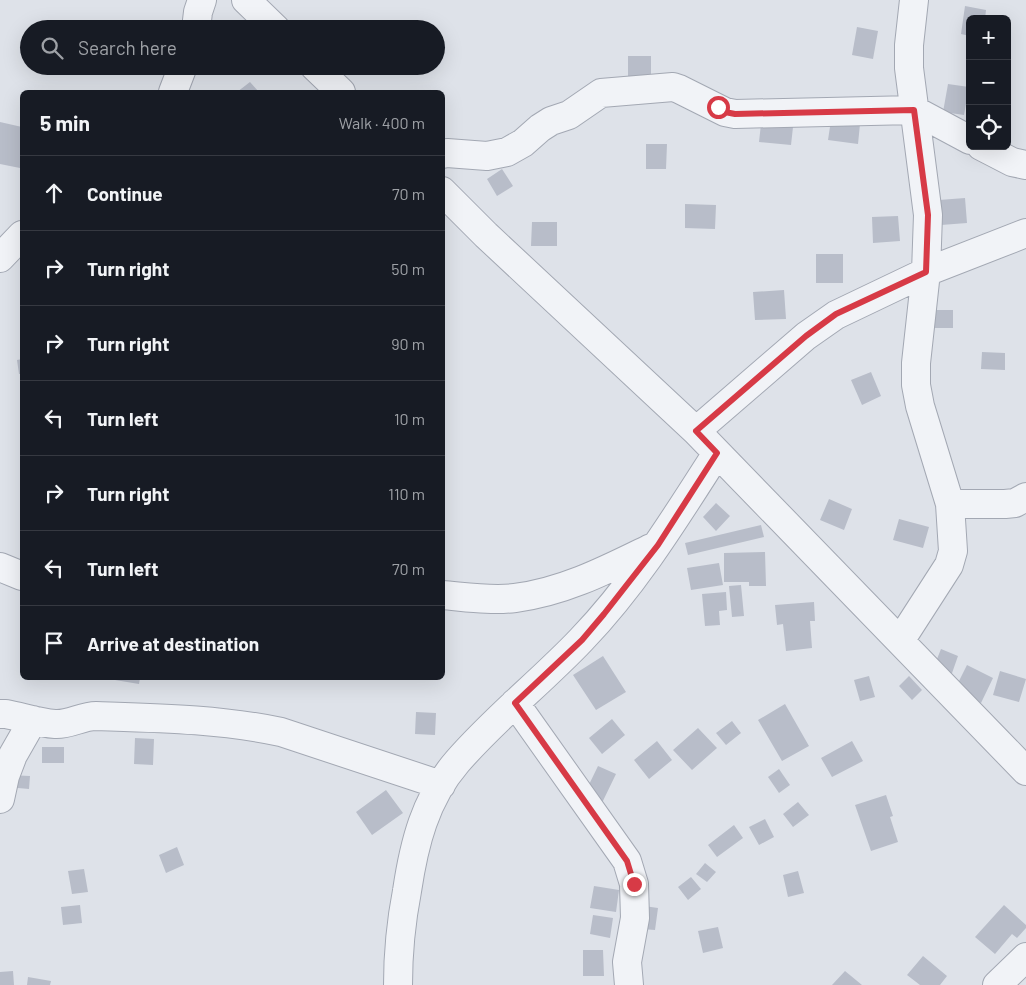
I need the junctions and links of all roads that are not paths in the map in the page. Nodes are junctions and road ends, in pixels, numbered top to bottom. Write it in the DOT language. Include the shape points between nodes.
graph roads {
  1 [pos="202,0"];
  2 [pos="246,0"];
  3 [pos="914,0"];
  4 [pos="197,20"];
  5 [pos="267,20"];
  6 [pos="180,75"];
  7 [pos="323,75"];
  8 [pos="174,90"];
  9 [pos="339,90"];
  10 [pos="914,110"];
  11 [pos="966,138"];
  12 [pos="989,150"];
  13 [pos="445,153"];
  14 [pos="1026,165"];
  15 [pos="445,194"];
  16 [pos="1026,233"];
  17 [pos="20,237"];
  18 [pos="0,258"];
  19 [pos="926,272"];
  20 [pos="696,431"];
  21 [pos="717,453"];
  22 [pos="1026,496"];
  23 [pos="950,504"];
  24 [pos="658,545"];
  25 [pos="0,567"];
  26 [pos="20,575"];
  27 [pos="445,595"];
  28 [pos="900,641"];
  29 [pos="515,703"];
  30 [pos="0,714"];
  31 [pos="33,720"];
  32 [pos="1026,771"];
  33 [pos="441,785"];
  34 [pos="0,799"];
  35 [pos="1026,957"];
  36 [pos="398,985"];
  37 [pos="629,985"];
  38 [pos="997,985"];
  1 -- 4 [label="street"];
  2 -- 5 [label="street"];
  3 -- 10 [label="street" via="909,45"];
  6 -- 8 [label="street"];
  7 -- 9 [label="street"];
  10 -- 11 [label="street"];
  10 -- 13 [label="street" via="735,114 679,88 607,91 569,115 540,128 507,152 487,156"];
  10 -- 19 [label="street" via="928,215"];
  12 -- 14 [label="street"];
  15 -- 20 [label="street"];
  16 -- 19 [label="street"];
  17 -- 18 [label="street"];
  19 -- 20 [label="street" via="836,314"];
  19 -- 23 [label="street" via="916,385"];
  20 -- 21 [label="street"];
  21 -- 24 [label="street"];
  21 -- 28 [label="street"];
  22 -- 23 [label="street" via="1005,504"];
  23 -- 28 [label="street" via="953,551 949,565"];
  24 -- 27 [label="street" via="595,575 550,591 514,598"];
  24 -- 29 [label="street" via="582,640"];
  25 -- 26 [label="street"];
  28 -- 32 [label="street"];
  29 -- 33 [label="street" via="456,763"];
  29 -- 37 [label="street" via="627,861 634,884 635,918 627,962"];
  30 -- 31 [label="street"];
  31 -- 33 [label="street" via="55,724 93,716 201,720 258,726"];
  31 -- 34 [label="street" via="13,755"];
  33 -- 36 [label="street" via="430,802 414,848 400,931"];
  35 -- 38 [label="street"];
}
